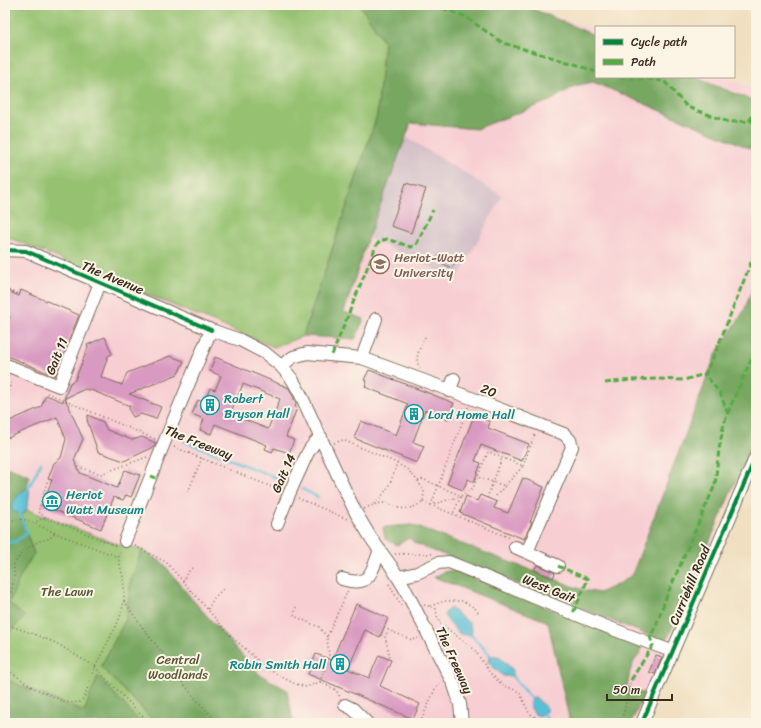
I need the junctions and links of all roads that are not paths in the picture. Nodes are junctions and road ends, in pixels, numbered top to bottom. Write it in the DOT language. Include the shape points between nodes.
graph roads {
  1 [pos="5,250"];
  2 [pos="100,283"];
  3 [pos="376,319"];
  4 [pos="211,330"];
  5 [pos="362,358"];
  6 [pos="6,365"];
  7 [pos="281,366"];
  8 [pos="454,379"];
  9 [pos="449,390"];
  10 [pos="325,441"];
  11 [pos="756,456"];
  12 [pos="277,524"];
  13 [pos="123,545"];
  14 [pos="515,547"];
  15 [pos="380,550"];
  16 [pos="529,550"];
  17 [pos="558,566"];
  18 [pos="346,580"];
  19 [pos="397,582"];
  20 [pos="672,651"];
  21 [pos="345,705"];
  22 [pos="367,723"];
  23 [pos="462,723"];
  24 [pos="642,723"];
  1 -- 2 [label="street, The Avenue" via="26,252"];
  2 -- 4 [label="street, The Avenue"];
  2 -- 6 [label="street, Gait 11" via="59,386"];
  3 -- 5 [label="street"];
  4 -- 7 [label="street, The Avenue" via="259,349"];
  4 -- 13 [label="street"];
  5 -- 7 [label="street, 20" via="307,353 293,357"];
  5 -- 9 [label="street, 20"];
  7 -- 10 [label="street, The Avenue" via="292,379"];
  8 -- 9 [label="street"];
  9 -- 16 [label="street, 20" via="564,434 570,440 572,447"];
  10 -- 12 [label="street, Gait 14" via="315,442 310,449"];
  10 -- 15 [label="street" via="352,516"];
  11 -- 20 [label="street, Curriehill Road"];
  14 -- 16 [label="street"];
  15 -- 18 [label="street" via="369,577 364,580"];
  15 -- 19 [label="street, The Freeway"];
  16 -- 17 [label="street"];
  19 -- 20 [label="street, West Gait" via="438,563 449,562"];
  19 -- 23 [label="street, The Freeway" via="409,608 454,685"];
  20 -- 24 [label="street, Curriehill Road"];
  21 -- 22 [label="street"];
}
